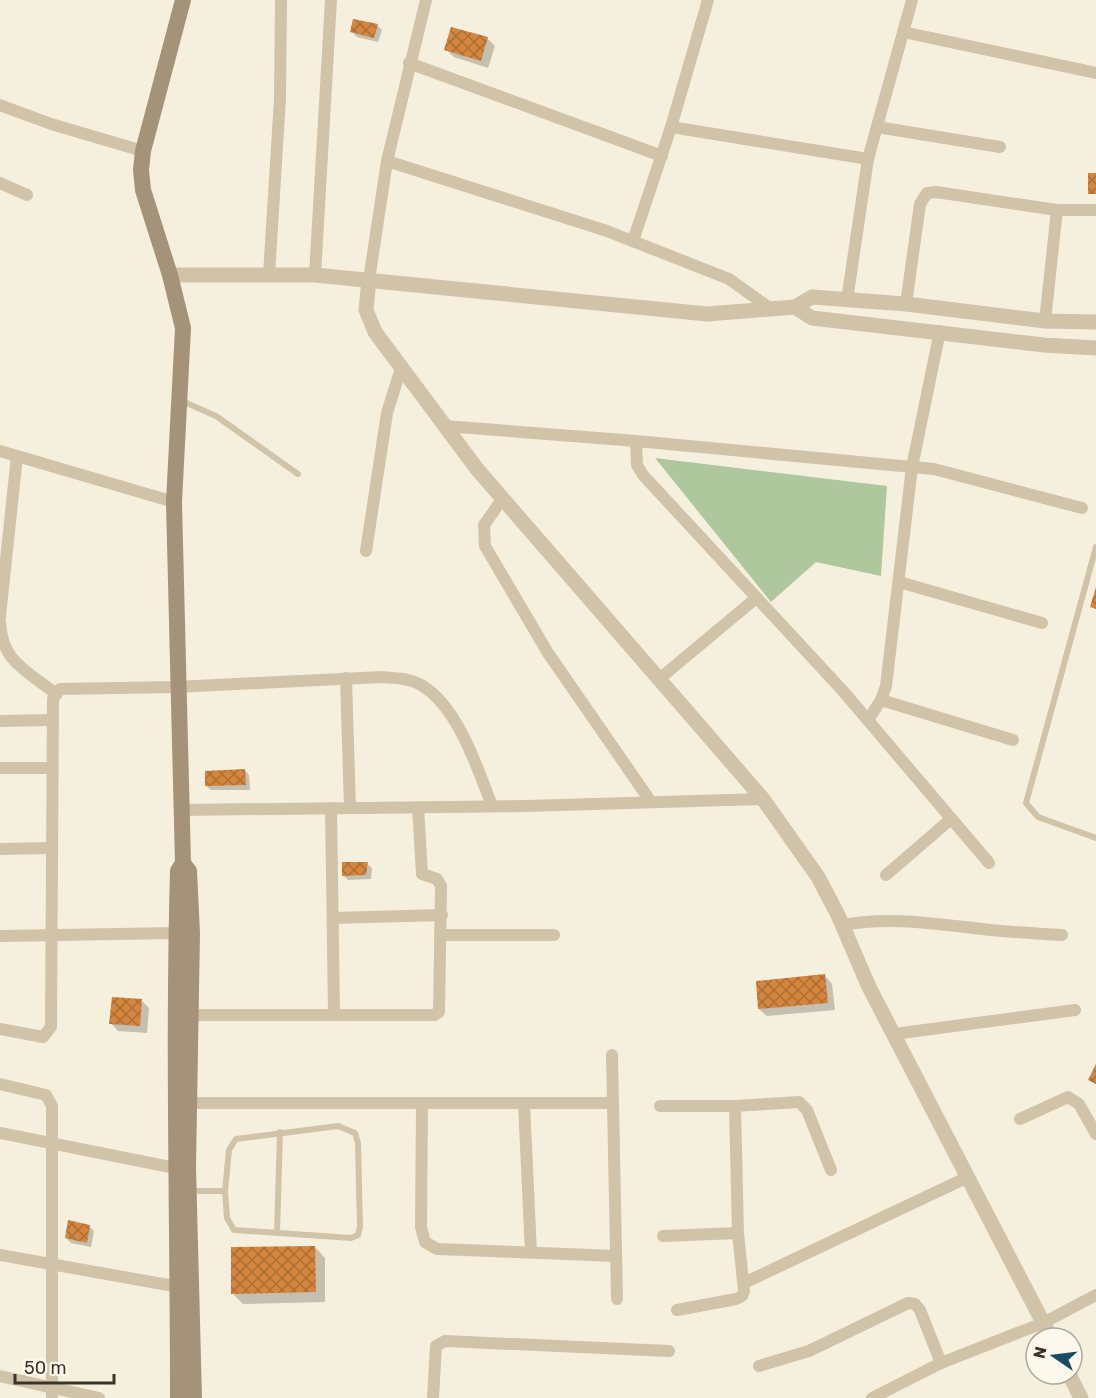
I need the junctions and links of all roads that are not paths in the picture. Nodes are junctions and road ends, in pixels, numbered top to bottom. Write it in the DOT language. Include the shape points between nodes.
graph roads {
  1 [pos="183,0"];
  2 [pos="281,0"];
  3 [pos="331,0"];
  4 [pos="426,0"];
  5 [pos="708,0"];
  6 [pos="912,0"];
  7 [pos="903,32"];
  8 [pos="409,63"];
  9 [pos="1096,74"];
  10 [pos="0,105"];
  11 [pos="671,127"];
  12 [pos="877,127"];
  13 [pos="1000,147"];
  14 [pos="143,151"];
  15 [pos="662,156"];
  16 [pos="868,159"];
  17 [pos="387,162"];
  18 [pos="0,183"];
  19 [pos="27,195"];
  20 [pos="1058,210"];
  21 [pos="1096,210"];
  22 [pos="633,241"];
  23 [pos="170,275"];
  24 [pos="269,275"];
  25 [pos="315,275"];
  26 [pos="369,280"];
  27 [pos="847,300"];
  28 [pos="906,304"];
  29 [pos="795,307"];
  30 [pos="771,309"];
  31 [pos="1045,321"];
  32 [pos="1096,322"];
  33 [pos="940,331"];
  34 [pos="1096,348"];
  35 [pos="401,368"];
  36 [pos="179,399"];
  37 [pos="445,426"];
  38 [pos="636,441"];
  39 [pos="0,451"];
  40 [pos="17,456"];
  41 [pos="912,466"];
  42 [pos="298,474"];
  43 [pos="503,498"];
  44 [pos="174,502"];
  45 [pos="1082,508"];
  46 [pos="5,521"];
  47 [pos="1096,547"];
  48 [pos="366,552"];
  49 [pos="899,582"];
  50 [pos="1,587"];
  51 [pos="756,599"];
  52 [pos="0,616"];
  53 [pos="0,622"];
  54 [pos="1042,623"];
  55 [pos="2,649"];
  56 [pos="346,678"];
  57 [pos="658,680"];
  58 [pos="176,687"];
  59 [pos="55,693"];
  60 [pos="881,700"];
  61 [pos="53,720"];
  62 [pos="868,720"];
  63 [pos="0,721"];
  64 [pos="1013,740"];
  65 [pos="0,768"];
  66 [pos="52,768"];
  67 [pos="763,799"];
  68 [pos="651,802"];
  69 [pos="492,806"];
  70 [pos="418,807"];
  71 [pos="331,808"];
  72 [pos="350,808"];
  73 [pos="180,810"];
  74 [pos="951,819"];
  75 [pos="1096,838"];
  76 [pos="52,848"];
  77 [pos="0,849"];
  78 [pos="183,863"];
  79 [pos="988,863"];
  80 [pos="886,875"];
  81 [pos="442,915"];
  82 [pos="333,918"];
  83 [pos="843,925"];
  84 [pos="176,933"];
  85 [pos="442,935"];
  86 [pos="554,935"];
  87 [pos="1062,935"];
  88 [pos="0,936"];
  89 [pos="52,936"];
  90 [pos="1075,1010"];
  91 [pos="334,1013"];
  92 [pos="191,1015"];
  93 [pos="0,1029"];
  94 [pos="894,1034"];
  95 [pos="612,1055"];
  96 [pos="0,1084"];
  97 [pos="188,1103"];
  98 [pos="613,1103"];
  99 [pos="524,1104"];
  100 [pos="422,1105"];
  101 [pos="660,1106"];
  102 [pos="735,1106"];
  103 [pos="1020,1119"];
  104 [pos="280,1132"];
  105 [pos="0,1133"];
  106 [pos="1096,1134"];
  107 [pos="51,1143"];
  108 [pos="175,1168"];
  109 [pos="831,1170"];
  110 [pos="968,1177"];
  111 [pos="189,1191"];
  112 [pos="225,1191"];
  113 [pos="277,1233"];
  114 [pos="738,1233"];
  115 [pos="663,1236"];
  116 [pos="531,1252"];
  117 [pos="0,1255"];
  118 [pos="616,1256"];
  119 [pos="51,1266"];
  120 [pos="744,1283"];
  121 [pos="184,1288"];
  122 [pos="1096,1294"];
  123 [pos="617,1299"];
  124 [pos="677,1310"];
  125 [pos="1043,1323"];
  126 [pos="1045,1326"];
  127 [pos="669,1351"];
  128 [pos="941,1363"];
  129 [pos="759,1366"];
  130 [pos="0,1376"];
  131 [pos="52,1393"];
  132 [pos="99,1398"];
  133 [pos="178,1398"];
  134 [pos="194,1398"];
  135 [pos="433,1398"];
  136 [pos="872,1398"];
  1 -- 14 [label="main road"];
  2 -- 24 [label="street" via="280,99"];
  3 -- 25 [label="street"];
  4 -- 8 [label="street"];
  5 -- 11 [label="street"];
  6 -- 7 [label="street"];
  7 -- 9 [label="street"];
  7 -- 12 [label="street"];
  8 -- 15 [label="street"];
  8 -- 17 [label="street"];
  10 -- 14 [label="street"];
  11 -- 15 [label="street"];
  11 -- 16 [label="street"];
  12 -- 13 [label="street"];
  12 -- 16 [label="street"];
  14 -- 23 [label="main road" via="143,190"];
  15 -- 22 [label="street"];
  16 -- 27 [label="street"];
  17 -- 22 [label="street"];
  17 -- 26 [label="street"];
  18 -- 19 [label="street"];
  20 -- 21 [label="street"];
  20 -- 28 [label="street" via="927,193 920,204"];
  20 -- 31 [label="street"];
  22 -- 30 [label="street" via="729,279"];
  23 -- 24 [label="street"];
  23 -- 36 [label="main road" via="183,328"];
  24 -- 25 [label="street"];
  25 -- 26 [label="street"];
  26 -- 30 [label="street" via="707,314"];
  26 -- 35 [label="street" via="369,322"];
  27 -- 28 [label="street"];
  27 -- 29 [label="street" via="812,297"];
  28 -- 31 [label="street"];
  29 -- 30 [label="street"];
  29 -- 33 [label="street" via="812,318"];
  31 -- 32 [label="street"];
  33 -- 34 [label="street"];
  33 -- 41 [label="street"];
  35 -- 37 [label="street"];
  35 -- 48 [label="street" via="387,413"];
  36 -- 42 [label="lane" via="216,416"];
  36 -- 44 [label="main road"];
  37 -- 38 [label="street"];
  37 -- 43 [label="street"];
  38 -- 41 [label="street"];
  38 -- 51 [label="street" via="643,475"];
  39 -- 40 [label="street"];
  40 -- 44 [label="street"];
  40 -- 46 [label="street"];
  41 -- 45 [label="street"];
  41 -- 49 [label="street"];
  43 -- 57 [label="street"];
  43 -- 68 [label="street" via="484,525 485,546 548,653"];
  44 -- 58 [label="main road"];
  46 -- 50 [label="street"];
  47 -- 75 [label="lane" via="1026,803 1038,817"];
  49 -- 54 [label="street"];
  49 -- 60 [label="street"];
  50 -- 52 [label="street"];
  51 -- 57 [label="street"];
  51 -- 62 [label="street"];
  53 -- 55 [label="street"];
  55 -- 59 [label="street"];
  56 -- 58 [label="street"];
  56 -- 69 [label="street" via="400,678 434,694 472,755"];
  56 -- 72 [label="street"];
  57 -- 67 [label="street"];
  58 -- 59 [label="street" via="69,687"];
  58 -- 73 [label="main road"];
  59 -- 61 [label="street"];
  60 -- 62 [label="street"];
  60 -- 64 [label="street"];
  61 -- 63 [label="street"];
  61 -- 66 [label="street"];
  62 -- 74 [label="street"];
  65 -- 66 [label="street"];
  66 -- 76 [label="street"];
  67 -- 68 [label="street"];
  67 -- 83 [label="street" via="818,877"];
  68 -- 69 [label="street"];
  69 -- 70 [label="street"];
  70 -- 72 [label="street"];
  70 -- 81 [label="street" via="422,874 440,881"];
  71 -- 72 [label="street"];
  71 -- 73 [label="street"];
  71 -- 82 [label="street"];
  73 -- 78 [label="main road"];
  74 -- 79 [label="street"];
  74 -- 80 [label="street"];
  76 -- 77 [label="street"];
  76 -- 89 [label="street"];
  78 -- 84 [label="main road" via="178,871"];
  78 -- 92 [label="main road" via="189,871"];
  81 -- 82 [label="street"];
  81 -- 85 [label="street"];
  82 -- 91 [label="street"];
  83 -- 87 [label="street" via="905,920"];
  83 -- 94 [label="street"];
  84 -- 89 [label="street"];
  84 -- 108 [label="main road"];
  85 -- 86 [label="street"];
  85 -- 91 [label="street" via="439,1012"];
  88 -- 89 [label="street"];
  89 -- 93 [label="street" via="49,1033 35,1037"];
  90 -- 94 [label="street"];
  91 -- 92 [label="street"];
  92 -- 97 [label="main road"];
  94 -- 110 [label="street"];
  95 -- 98 [label="street"];
  96 -- 107 [label="street" via="39,1092 50,1099"];
  97 -- 100 [label="street"];
  97 -- 111 [label="main road"];
  98 -- 99 [label="street"];
  98 -- 118 [label="street"];
  99 -- 100 [label="street"];
  99 -- 116 [label="street"];
  100 -- 116 [label="street" via="421,1227 425,1242 437,1249"];
  101 -- 102 [label="street"];
  102 -- 109 [label="street" via="791,1102 804,1105"];
  102 -- 114 [label="street"];
  103 -- 106 [label="street" via="1068,1097 1079,1104"];
  104 -- 112 [label="lane" via="236,1138 229,1150"];
  104 -- 113 [label="lane"];
  104 -- 113 [label="lane" via="338,1126 355,1133 360,1227 358,1235 351,1238"];
  105 -- 107 [label="street"];
  107 -- 108 [label="street"];
  107 -- 119 [label="street"];
  108 -- 121 [label="main road"];
  110 -- 120 [label="street"];
  110 -- 125 [label="street"];
  111 -- 112 [label="lane"];
  111 -- 121 [label="main road"];
  112 -- 113 [label="lane" via="227,1218 234,1230"];
  114 -- 115 [label="street"];
  114 -- 120 [label="street"];
  116 -- 118 [label="street"];
  117 -- 119 [label="street"];
  118 -- 123 [label="street"];
  119 -- 121 [label="street"];
  119 -- 131 [label="street"];
  120 -- 124 [label="street" via="742,1296 736,1299"];
  121 -- 133 [label="main road"];
  121 -- 134 [label="main road"];
  122 -- 125 [label="street"];
  125 -- 126 [label="street"];
  125 -- 128 [label="street"];
  127 -- 135 [label="street" via="444,1341 436,1346"];
  128 -- 129 [label="street" via="920,1310 908,1303 809,1351"];
  128 -- 136 [label="street"];
  130 -- 131 [label="street"];
  131 -- 132 [label="street"];
}
